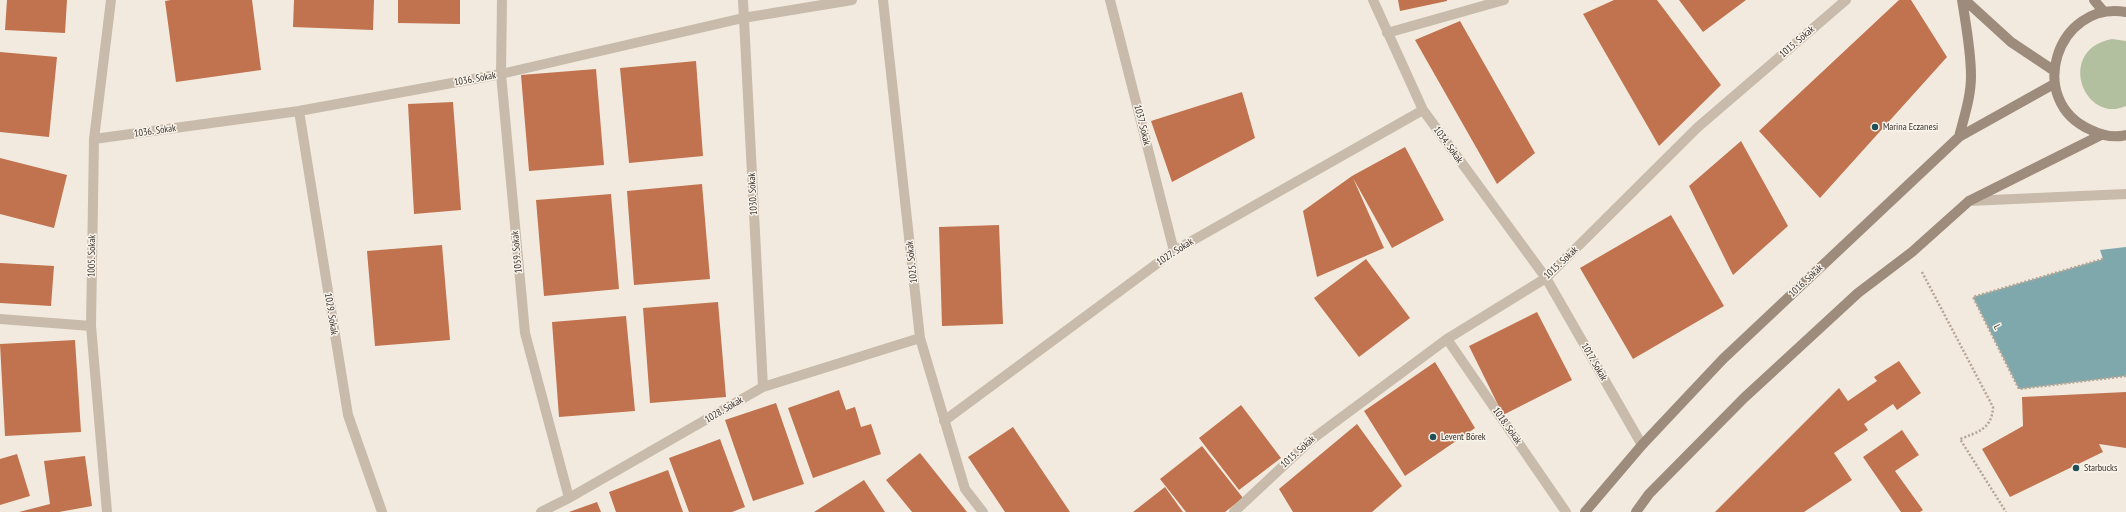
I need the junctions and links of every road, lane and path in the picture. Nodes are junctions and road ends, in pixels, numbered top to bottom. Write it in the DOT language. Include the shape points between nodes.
graph roads {
  1 [pos="111,0"];
  2 [pos="502,0"];
  3 [pos="743,0"];
  4 [pos="852,0"];
  5 [pos="883,0"];
  6 [pos="1110,0"];
  7 [pos="1373,0"];
  8 [pos="1504,0"];
  9 [pos="1846,0"];
  10 [pos="1962,0"];
  11 [pos="1965,0"];
  12 [pos="2094,0"];
  13 [pos="2125,11"];
  14 [pos="2104,12"];
  15 [pos="743,18"];
  16 [pos="1387,33"];
  17 [pos="2053,70"];
  18 [pos="501,74"];
  19 [pos="2054,84"];
  20 [pos="1423,110"];
  21 [pos="299,111"];
  22 [pos="2101,135"];
  23 [pos="1959,137"];
  24 [pos="2124,137"];
  25 [pos="94,139"];
  26 [pos="2126,194"];
  27 [pos="1969,201"];
  28 [pos="1174,251"];
  29 [pos="1912,252"];
  30 [pos="2103,259"];
  31 [pos="1546,278"];
  32 [pos="0,319"];
  33 [pos="91,326"];
  34 [pos="920,338"];
  35 [pos="1447,339"];
  36 [pos="2126,376"];
  37 [pos="763,388"];
  38 [pos="944,421"];
  39 [pos="1642,445"];
  40 [pos="569,498"];
  41 [pos="107,512"];
  42 [pos="382,512"];
  43 [pos="541,512"];
  44 [pos="983,512"];
  45 [pos="1234,512"];
  46 [pos="1566,512"];
  47 [pos="1585,512"];
  48 [pos="1636,512"];
  49 [pos="2006,512"];
  1 -- 25 [label="street, 1005. Sokak"];
  2 -- 18 [label="street, 1059. Sokak"];
  3 -- 15 [label="street, 1030. Sokak"];
  4 -- 15 [label="street, 1036. Sokak"];
  5 -- 34 [label="street, 1025. Sokak"];
  6 -- 28 [label="street, 1037. Sokak"];
  7 -- 16 [label="street, 1034. Sokak"];
  8 -- 16 [label="street"];
  9 -- 31 [label="street, 1015. Sokak" via="1698,127"];
  10 -- 23 [label="main road" via="1971,77 1968,103"];
  11 -- 17 [label="main road" via="2011,42"];
  12 -- 14 [label="main road"];
  13 -- 14 [label="main road"];
  14 -- 17 [label="main road" via="2091,16 2069,32 2056,56"];
  15 -- 18 [label="street, 1036. Sokak"];
  15 -- 37 [label="street, 1030. Sokak"];
  16 -- 20 [label="street, 1034. Sokak"];
  17 -- 19 [label="main road"];
  18 -- 21 [label="street, 1036. Sokak"];
  18 -- 40 [label="street, 1059. Sokak" via="525,333"];
  19 -- 22 [label="main road" via="2068,114 2083,127"];
  19 -- 23 [label="main road, 1016. Sokak"];
  20 -- 28 [label="street, 1027. Sokak"];
  20 -- 31 [label="street, 1034. Sokak"];
  21 -- 25 [label="street, 1036. Sokak"];
  21 -- 42 [label="street, 1029. Sokak" via="348,415"];
  22 -- 24 [label="main road"];
  22 -- 27 [label="main road"];
  23 -- 39 [label="main road, 1016. Sokak" via="1723,360"];
  25 -- 33 [label="street, 1005. Sokak"];
  26 -- 27 [label="street"];
  27 -- 29 [label="main road"];
  28 -- 38 [label="street, 1027. Sokak"];
  29 -- 48 [label="main road" via="1858,293 1744,398 1649,494"];
  29 -- 49 [label="path" via="1993,407 1993,418 1983,430 1960,439"];
  30 -- 36 [label="path, L" via="1973,297 2019,389"];
  31 -- 35 [label="street, 1015. Sokak"];
  31 -- 39 [label="street, 1017. Sokak"];
  32 -- 33 [label="street"];
  33 -- 41 [label="street, 1005. Sokak"];
  34 -- 37 [label="street, 1028. Sokak"];
  34 -- 38 [label="street, 1025. Sokak"];
  35 -- 45 [label="street, 1015. Sokak" via="1311,440"];
  35 -- 46 [label="street, 1018. Sokak"];
  37 -- 40 [label="street, 1028. Sokak"];
  38 -- 44 [label="street, 1025. Sokak" via="965,489"];
  39 -- 47 [label="main road, 1016. Sokak"];
  40 -- 43 [label="street, 1028. Sokak"];
}
